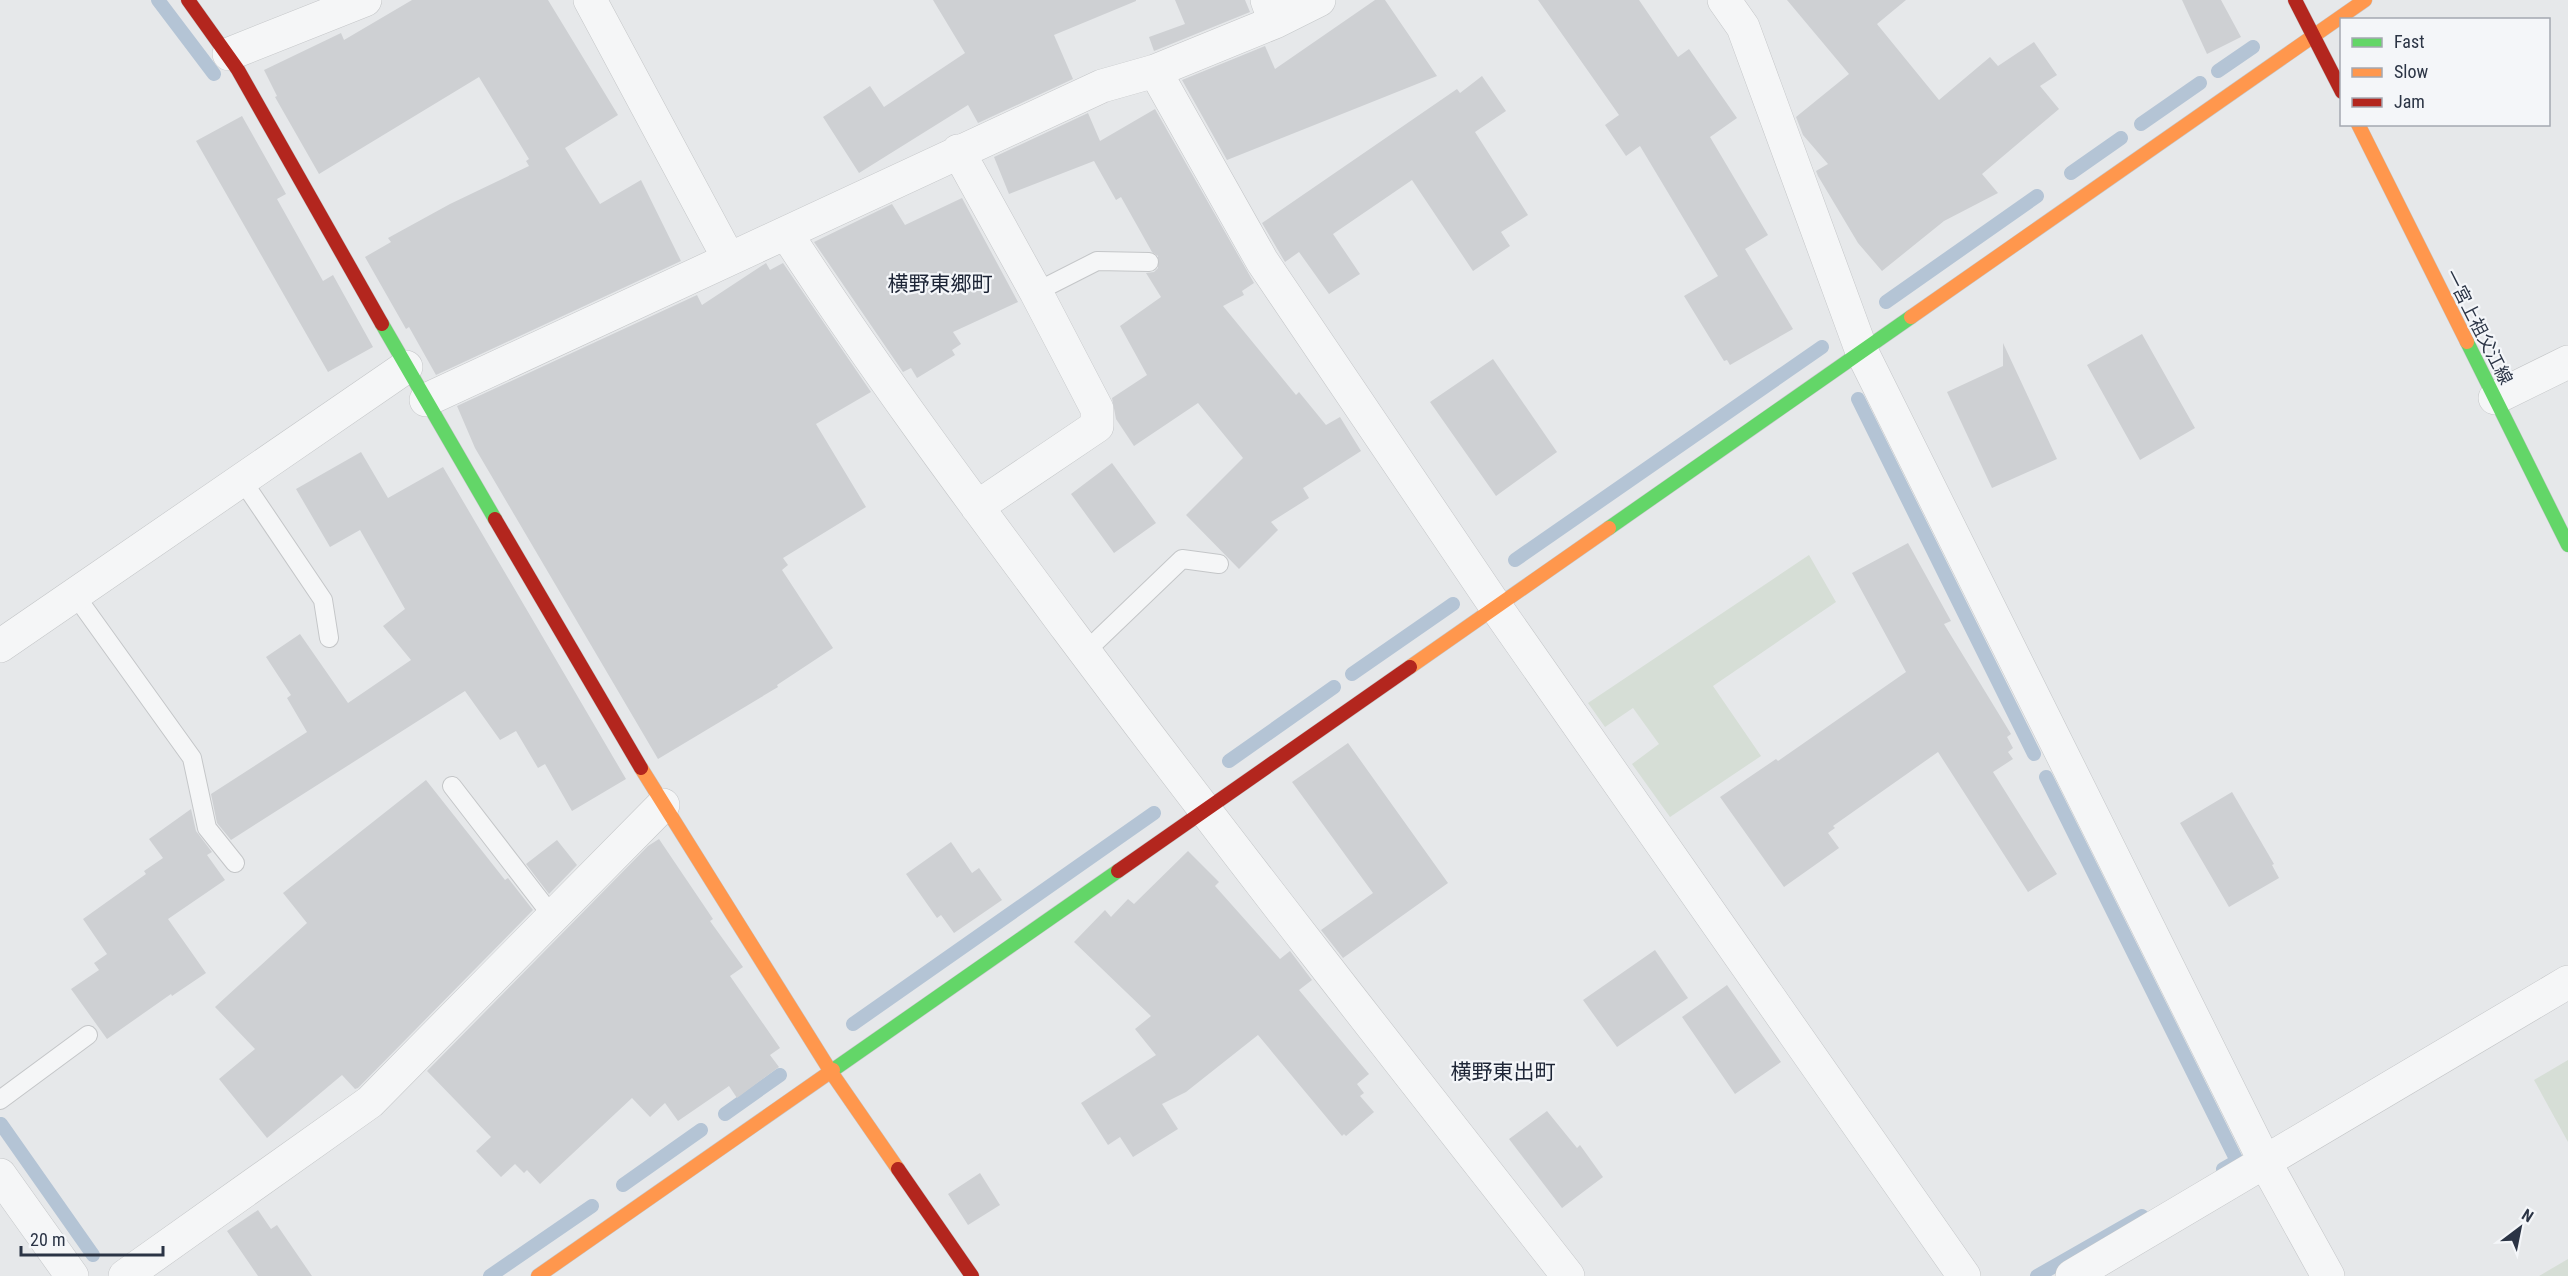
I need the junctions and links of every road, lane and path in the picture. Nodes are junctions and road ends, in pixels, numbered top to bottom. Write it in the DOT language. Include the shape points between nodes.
graph roads {
  1 [pos="188,0"];
  2 [pos="365,0"];
  3 [pos="590,0"];
  4 [pos="1319,0"];
  5 [pos="1724,0"];
  6 [pos="2295,0"];
  7 [pos="2365,0"];
  8 [pos="1271,11"];
  9 [pos="2340,18"];
  10 [pos="2340,18"];
  11 [pos="2314,37"];
  12 [pos="229,54"];
  13 [pos="1155,71"];
  14 [pos="2340,88"];
  15 [pos="2359,126"];
  16 [pos="958,151"];
  17 [pos="786,233"];
  18 [pos="729,259"];
  19 [pos="1149,262"];
  20 [pos="1036,292"];
  21 [pos="1862,352"];
  22 [pos="2568,362"];
  23 [pos="406,367"];
  24 [pos="2495,398"];
  25 [pos="426,400"];
  26 [pos="242,480"];
  27 [pos="977,507"];
  28 [pos="2568,545"];
  29 [pos="1219,564"];
  30 [pos="75,595"];
  31 [pos="1496,607"];
  32 [pos="329,638"];
  33 [pos="0,646"];
  34 [pos="1085,652"];
  35 [pos="452,786"];
  36 [pos="663,805"];
  37 [pos="1204,811"];
  38 [pos="236,863"];
  39 [pos="553,917"];
  40 [pos="2568,982"];
  41 [pos="88,1035"];
  42 [pos="831,1072"];
  43 [pos="0,1100"];
  44 [pos="2265,1162"];
  45 [pos="0,1175"];
  46 [pos="72,1276"];
  47 [pos="125,1276"];
  48 [pos="538,1276"];
  49 [pos="972,1276"];
  50 [pos="1568,1276"];
  51 [pos="1964,1276"];
  52 [pos="2072,1276"];
  53 [pos="2328,1276"];
  1 -- 12 [label="street"];
  2 -- 12 [label="street"];
  3 -- 18 [label="street"];
  4 -- 8 [label="street"];
  5 -- 21 [label="street" via="1743,27"];
  6 -- 11 [label="street"];
  7 -- 9 [label="street"];
  8 -- 13 [label="street"];
  10 -- 11 [label="street"];
  11 -- 14 [label="street"];
  11 -- 21 [label="street"];
  12 -- 23 [label="street"];
  13 -- 16 [label="street" via="1102,86"];
  13 -- 31 [label="street" via="1262,261"];
  15 -- 24 [label="street, 一宮上祖父江線"];
  16 -- 17 [label="street"];
  16 -- 20 [label="street"];
  17 -- 18 [label="street"];
  17 -- 27 [label="street" via="849,330"];
  18 -- 25 [label="street"];
  19 -- 20 [label="lane" via="1097,261"];
  20 -- 27 [label="street" via="1097,409 1097,426"];
  21 -- 31 [label="street"];
  21 -- 44 [label="street"];
  22 -- 24 [label="street"];
  23 -- 25 [label="street"];
  23 -- 26 [label="street"];
  24 -- 28 [label="street, 一宮上祖父江線"];
  25 -- 36 [label="street"];
  26 -- 30 [label="street"];
  26 -- 32 [label="lane" via="323,600"];
  27 -- 34 [label="street"];
  29 -- 34 [label="lane" via="1182,559"];
  30 -- 33 [label="street"];
  30 -- 38 [label="lane" via="192,758 207,828"];
  31 -- 37 [label="street"];
  31 -- 51 [label="street"];
  34 -- 37 [label="street"];
  35 -- 39 [label="lane"];
  36 -- 39 [label="street"];
  36 -- 42 [label="street"];
  37 -- 42 [label="street"];
  37 -- 50 [label="street"];
  39 -- 47 [label="street" via="370,1102"];
  40 -- 44 [label="street"];
  41 -- 43 [label="lane"];
  42 -- 48 [label="street"];
  42 -- 49 [label="street"];
  44 -- 52 [label="street"];
  44 -- 53 [label="street"];
  45 -- 46 [label="street"];
}
